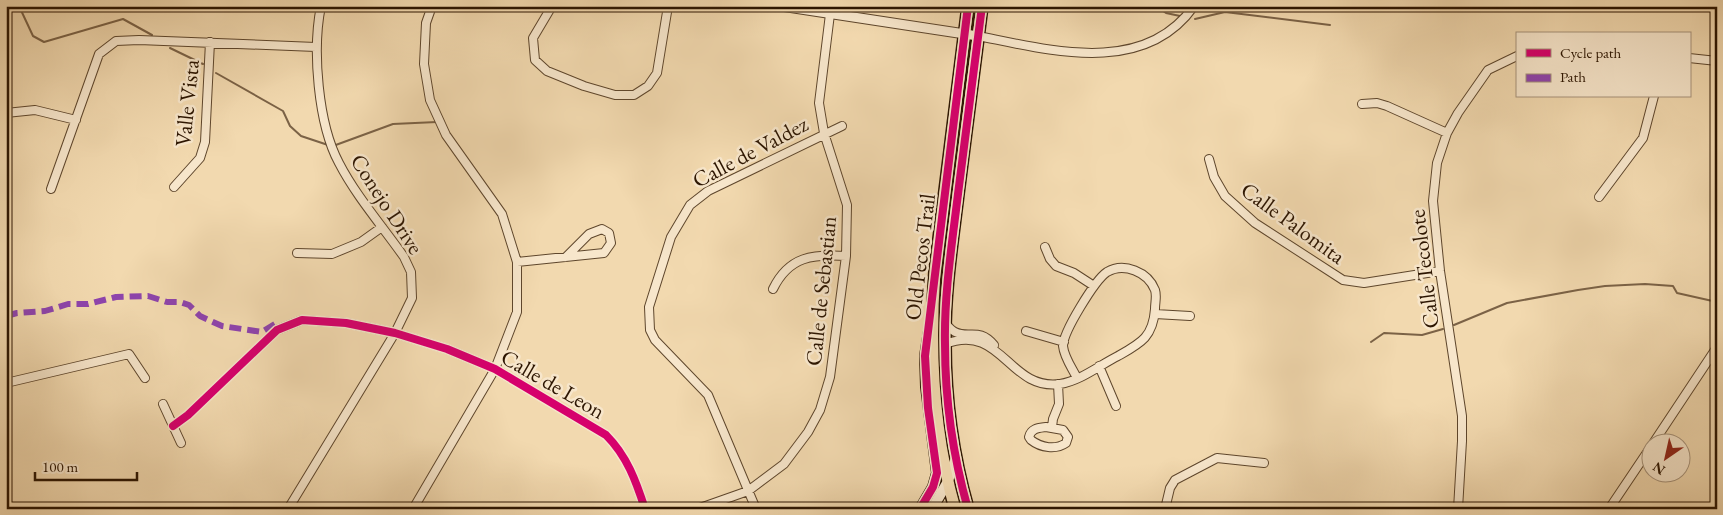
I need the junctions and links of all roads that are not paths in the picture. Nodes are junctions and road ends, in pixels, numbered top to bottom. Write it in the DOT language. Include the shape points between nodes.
graph roads {
  1 [pos="321,6"];
  2 [pos="432,6"];
  3 [pos="552,6"];
  4 [pos="668,6"];
  5 [pos="780,6"];
  6 [pos="968,6"];
  7 [pos="982,6"];
  8 [pos="1194,6"];
  9 [pos="830,10"];
  10 [pos="965,34"];
  11 [pos="978,36"];
  12 [pos="210,42"];
  13 [pos="316,47"];
  14 [pos="1516,56"];
  15 [pos="1690,58"];
  16 [pos="1717,61"];
  17 [pos="1653,98"];
  18 [pos="1362,104"];
  19 [pos="6,113"];
  20 [pos="76,120"];
  21 [pos="842,126"];
  22 [pos="824,133"];
  23 [pos="1447,133"];
  24 [pos="1209,159"];
  25 [pos="174,187"];
  26 [pos="51,189"];
  27 [pos="1599,197"];
  28 [pos="382,227"];
  29 [pos="1045,247"];
  30 [pos="297,253"];
  31 [pos="846,256"];
  32 [pos="566,257"];
  33 [pos="517,262"];
  34 [pos="935,271"];
  35 [pos="1440,272"];
  36 [pos="1094,286"];
  37 [pos="774,289"];
  38 [pos="932,308"];
  39 [pos="1155,314"];
  40 [pos="1190,316"];
  41 [pos="945,323"];
  42 [pos="1026,331"];
  43 [pos="395,333"];
  44 [pos="1064,342"];
  45 [pos="945,344"];
  46 [pos="1717,346"];
  47 [pos="1000,355"];
  48 [pos="1099,366"];
  49 [pos="495,368"];
  50 [pos="145,378"];
  51 [pos="1077,378"];
  52 [pos="6,383"];
  53 [pos="1058,384"];
  54 [pos="163,404"];
  55 [pos="1116,406"];
  56 [pos="173,426"];
  57 [pos="1052,427"];
  58 [pos="1661,432"];
  59 [pos="182,443"];
  60 [pos="956,458"];
  61 [pos="1264,463"];
  62 [pos="1640,463"];
  63 [pos="947,483"];
  64 [pos="748,490"];
  65 [pos="288,509"];
  66 [pos="412,509"];
  67 [pos="645,509"];
  68 [pos="697,509"];
  69 [pos="756,509"];
  70 [pos="920,509"];
  71 [pos="932,509"];
  72 [pos="955,509"];
  73 [pos="968,509"];
  74 [pos="1165,509"];
  75 [pos="1458,509"];
  76 [pos="1609,509"];
  1 -- 13 [label="street, Conejo Drive"];
  2 -- 33 [label="street" via="426,23 424,64 430,100 446,135 502,214"];
  3 -- 4 [label="street" via="533,38 535,60 547,71 615,95 634,94 648,86 657,72"];
  5 -- 9 [label="street"];
  6 -- 10 [label="main road, Old Pecos Trail"];
  7 -- 11 [label="main road, Old Pecos Trail"];
  8 -- 11 [label="street" via="1165,35 1123,50 1077,53"];
  9 -- 10 [label="street"];
  9 -- 22 [label="street, Calle de Sebastian" via="819,103"];
  10 -- 11 [label="street"];
  10 -- 34 [label="main road, Old Pecos Trail"];
  11 -- 41 [label="main road, Old Pecos Trail"];
  12 -- 13 [label="street"];
  12 -- 20 [label="street" via="116,41 99,54"];
  12 -- 25 [label="street, Valle Vista" via="205,142 200,158"];
  13 -- 28 [label="street, Conejo Drive" via="326,129 338,162"];
  14 -- 23 [label="street, Calle Tecolote" via="1488,70"];
  15 -- 16 [label="street"];
  17 -- 27 [label="street" via="1643,138"];
  18 -- 23 [label="street" via="1387,106"];
  19 -- 20 [label="street" via="35,110"];
  20 -- 26 [label="street"];
  21 -- 22 [label="street, Calle de Valdez"];
  22 -- 31 [label="street, Calle de Sebastian" via="847,205"];
  22 -- 64 [label="street, Calle de Valdez" via="708,191 690,205 671,238 649,307 650,330 655,340 708,395"];
  23 -- 35 [label="street, Calle Tecolote" via="1437,163 1434,201"];
  24 -- 35 [label="street, Calle Palomita" via="1214,177 1225,196 1255,223 1343,280 1364,283"];
  28 -- 30 [label="street" via="362,242 332,254"];
  28 -- 43 [label="street, Conejo Drive" via="411,272 412,298"];
  29 -- 36 [label="street" via="1056,266"];
  31 -- 37 [label="street" via="800,259 780,276"];
  31 -- 64 [label="street, Calle de Sebastian" via="830,377 820,410 784,464"];
  32 -- 32 [label="street" via="593,232 602,228 609,234 611,243 604,253"];
  32 -- 33 [label="street"];
  33 -- 49 [label="street" via="517,312"];
  34 -- 38 [label="main road, Old Pecos Trail"];
  34 -- 45 [label="main road" via="937,334"];
  35 -- 75 [label="street, Calle Tecolote" via="1462,416"];
  36 -- 39 [label="street" via="1113,270 1135,270 1154,288"];
  36 -- 44 [label="street"];
  38 -- 63 [label="main road" via="935,408"];
  38 -- 70 [label="main road, Old Pecos Trail" via="925,364 937,473"];
  39 -- 40 [label="street"];
  39 -- 48 [label="street" via="1146,338"];
  41 -- 45 [label="main road, Old Pecos Trail"];
  41 -- 47 [label="street" via="955,332 987,338"];
  42 -- 44 [label="street"];
  43 -- 49 [label="street, Calle de Leon"];
  43 -- 56 [label="street, Calle de Leon" via="346,323 302,320 277,330"];
  43 -- 65 [label="street, Conejo Drive"];
  44 -- 51 [label="street" via="1065,354"];
  45 -- 47 [label="street" via="976,340"];
  45 -- 60 [label="main road, Old Pecos Trail"];
  46 -- 58 [label="street"];
  47 -- 53 [label="street" via="1028,378"];
  48 -- 51 [label="street"];
  48 -- 55 [label="street"];
  49 -- 66 [label="street"];
  49 -- 67 [label="street, Calle de Leon" via="606,435 619,447 636,478"];
  50 -- 52 [label="street" via="129,354"];
  51 -- 53 [label="street"];
  53 -- 57 [label="street" via="1059,404"];
  54 -- 56 [label="street"];
  56 -- 59 [label="street"];
  57 -- 57 [label="street" via="1036,428 1030,434 1030,440 1055,448 1066,443 1068,435"];
  60 -- 63 [label="main road, Old Pecos Trail"];
  60 -- 73 [label="main road"];
  61 -- 74 [label="street" via="1217,458 1175,480"];
  62 -- 76 [label="street"];
  63 -- 71 [label="main road, Old Pecos Trail"];
  63 -- 72 [label="main road"];
  64 -- 68 [label="street, Calle de Sebastian"];
  64 -- 69 [label="street, Calle de Valdez"];
}
